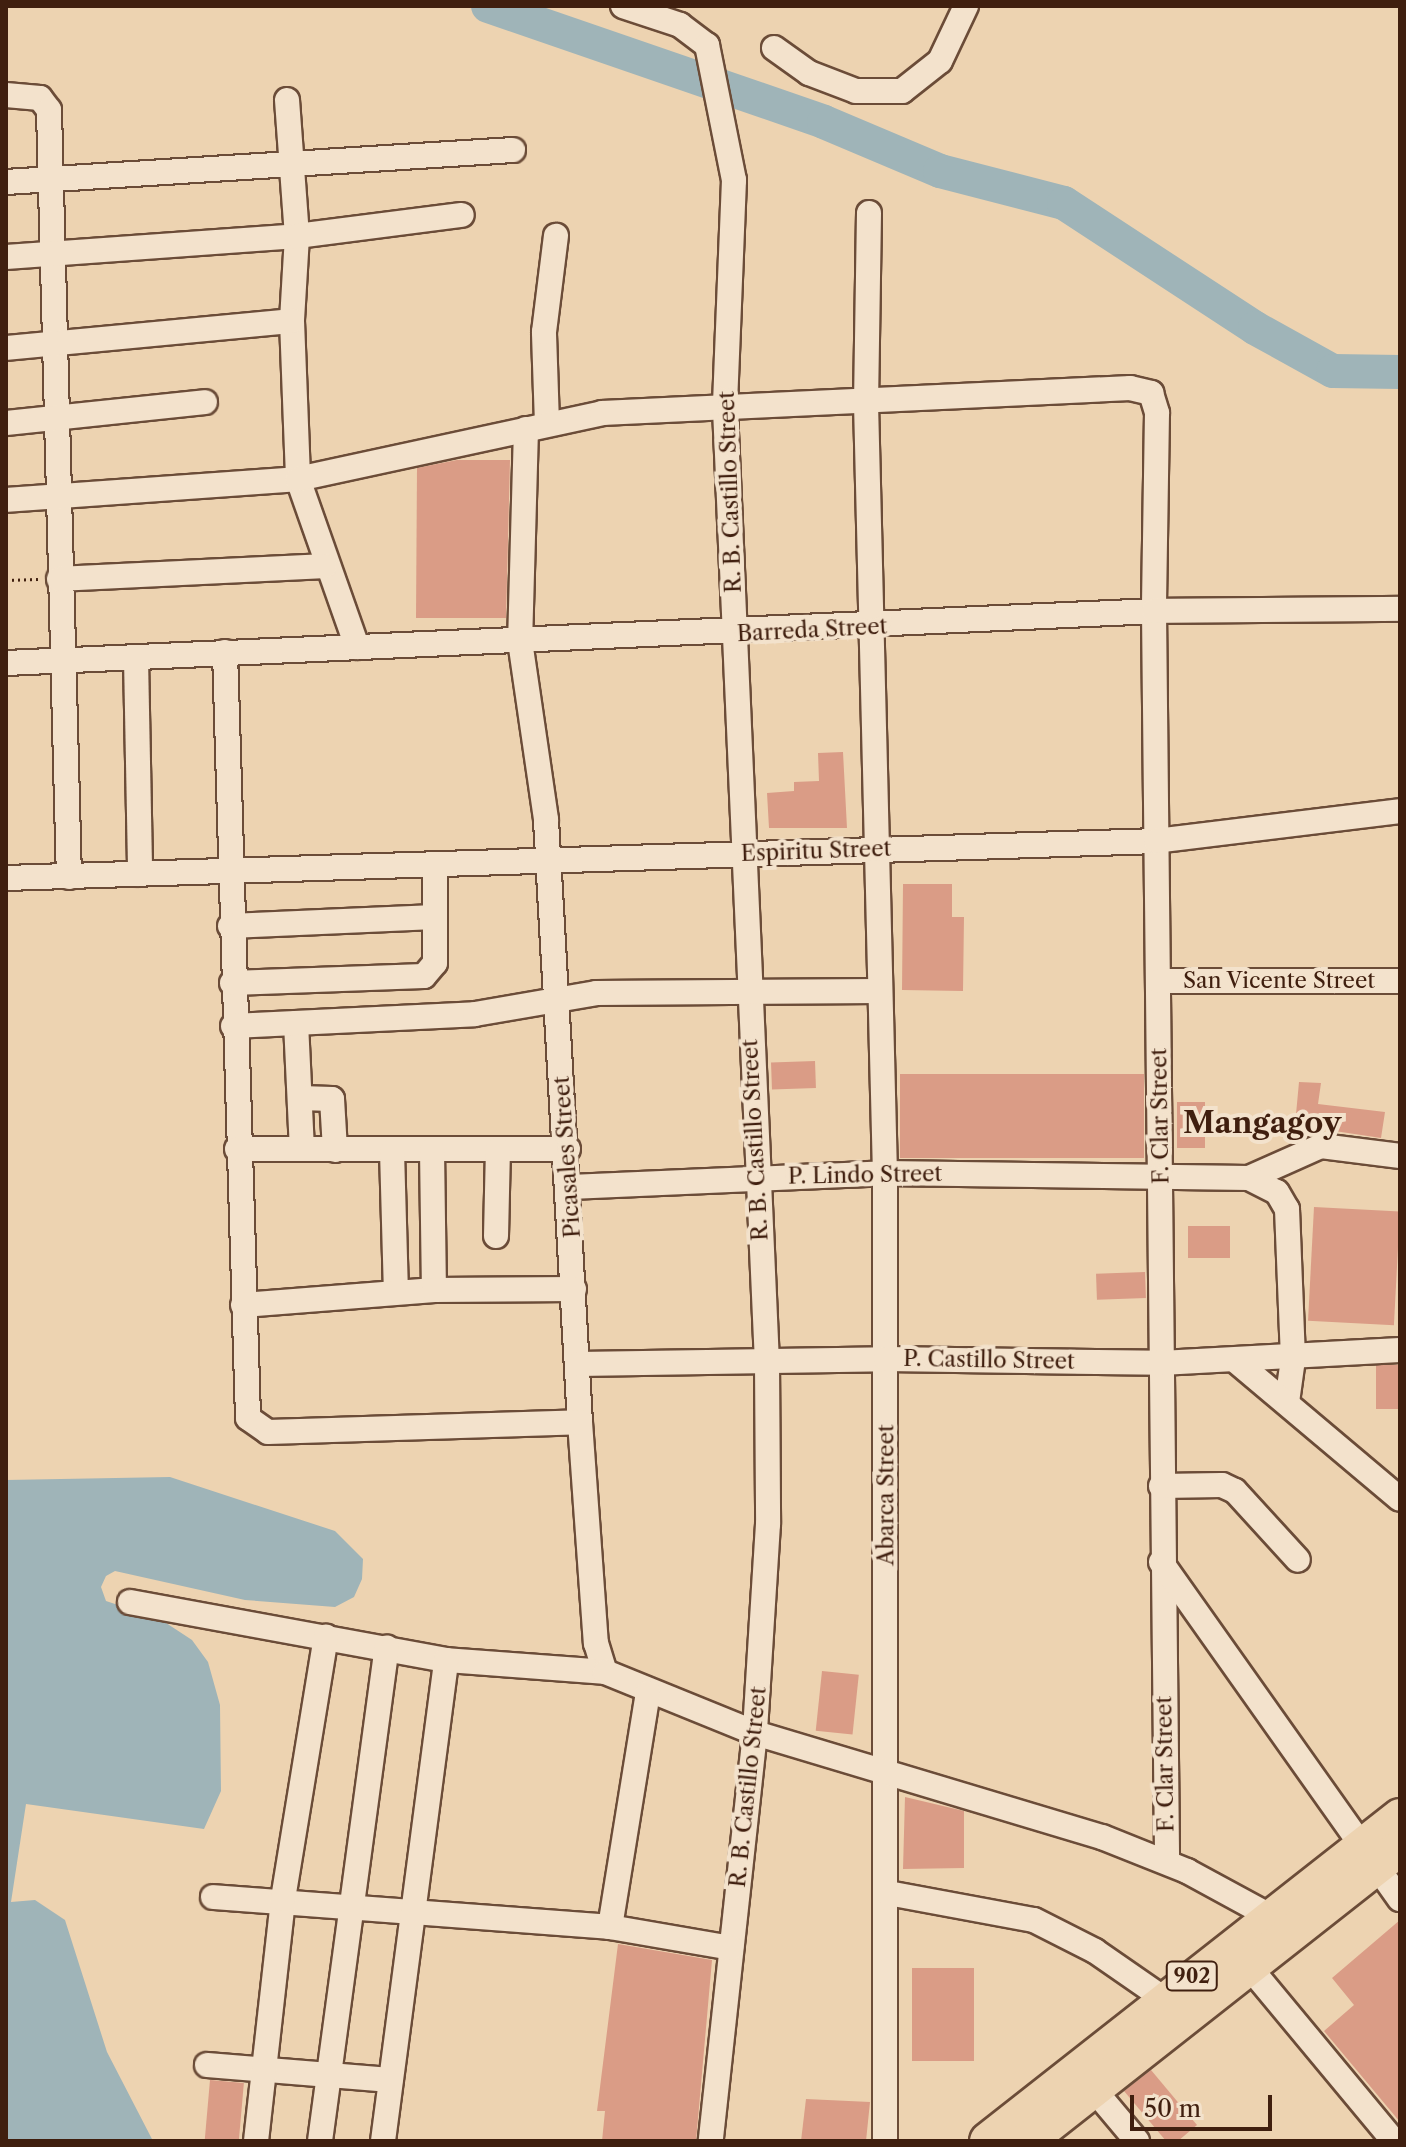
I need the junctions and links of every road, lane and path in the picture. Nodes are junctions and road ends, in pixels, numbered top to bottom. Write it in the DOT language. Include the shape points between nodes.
graph roads {
  1 [pos="623,6"];
  2 [pos="966,6"];
  3 [pos="774,48"];
  4 [pos="6,95"];
  5 [pos="287,100"];
  6 [pos="513,150"];
  7 [pos="292,159"];
  8 [pos="52,180"];
  9 [pos="6,182"];
  10 [pos="869,213"];
  11 [pos="462,215"];
  12 [pos="297,236"];
  13 [pos="556,236"];
  14 [pos="52,254"];
  15 [pos="6,257"];
  16 [pos="292,321"];
  17 [pos="53,344"];
  18 [pos="6,348"];
  19 [pos="205,402"];
  20 [pos="866,403"];
  21 [pos="725,409"];
  22 [pos="55,419"];
  23 [pos="6,423"];
  24 [pos="536,426"];
  25 [pos="298,479"];
  26 [pos="57,498"];
  27 [pos="6,500"];
  28 [pos="325,566"];
  29 [pos="59,579"];
  30 [pos="6,580"];
  31 [pos="1400,609"];
  32 [pos="1154,611"];
  33 [pos="875,627"];
  34 [pos="735,634"];
  35 [pos="520,641"];
  36 [pos="357,647"];
  37 [pos="225,652"];
  38 [pos="136,658"];
  39 [pos="61,661"];
  40 [pos="6,663"];
  41 [pos="1400,811"];
  42 [pos="1156,841"];
  43 [pos="876,849"];
  44 [pos="744,853"];
  45 [pos="550,863"];
  46 [pos="435,865"];
  47 [pos="231,871"];
  48 [pos="140,874"];
  49 [pos="69,877"];
  50 [pos="6,878"];
  51 [pos="435,917"];
  52 [pos="230,926"];
  53 [pos="1159,981"];
  54 [pos="1400,981"];
  55 [pos="232,983"];
  56 [pos="748,989"];
  57 [pos="879,991"];
  58 [pos="556,999"];
  59 [pos="296,1023"];
  60 [pos="233,1026"];
  61 [pos="300,1098"];
  62 [pos="237,1149"];
  63 [pos="302,1149"];
  64 [pos="568,1149"];
  65 [pos="335,1150"];
  66 [pos="432,1150"];
  67 [pos="498,1150"];
  68 [pos="392,1151"];
  69 [pos="1400,1156"];
  70 [pos="885,1173"];
  71 [pos="756,1176"];
  72 [pos="1160,1178"];
  73 [pos="1249,1178"];
  74 [pos="570,1187"];
  75 [pos="496,1236"];
  76 [pos="574,1289"];
  77 [pos="434,1290"];
  78 [pos="396,1292"];
  79 [pos="243,1305"];
  80 [pos="1400,1350"];
  81 [pos="886,1359"];
  82 [pos="1293,1359"];
  83 [pos="1236,1361"];
  84 [pos="767,1363"];
  85 [pos="1161,1363"];
  86 [pos="578,1364"];
  87 [pos="1287,1402"];
  88 [pos="580,1422"];
  89 [pos="1161,1486"];
  90 [pos="1400,1499"];
  91 [pos="1298,1560"];
  92 [pos="1161,1562"];
  93 [pos="130,1602"];
  94 [pos="326,1637"];
  95 [pos="387,1648"];
  96 [pos="446,1660"];
  97 [pos="605,1672"];
  98 [pos="648,1693"];
  99 [pos="755,1733"];
  100 [pos="886,1773"];
  101 [pos="1400,1817"];
  102 [pos="1377,1854"];
  103 [pos="1167,1862"];
  104 [pos="888,1893"];
  105 [pos="213,1897"];
  106 [pos="283,1899"];
  107 [pos="1400,1899"];
  108 [pos="353,1904"];
  109 [pos="410,1911"];
  110 [pos="1270,1916"];
  111 [pos="610,1927"];
  112 [pos="731,1948"];
  113 [pos="1240,1956"];
  114 [pos="1163,1998"];
  115 [pos="207,2065"];
  116 [pos="264,2066"];
  117 [pos="328,2071"];
  118 [pos="1084,2078"];
  119 [pos="390,2080"];
  120 [pos="256,2141"];
  121 [pos="320,2141"];
  122 [pos="383,2141"];
  123 [pos="711,2141"];
  124 [pos="885,2141"];
  125 [pos="988,2141"];
  126 [pos="1027,2141"];
  127 [pos="1137,2141"];
  128 [pos="1394,2141"];
  1 -- 21 [label="street, R. B. Castillo Street" via="693,31 707,45 711,60 734,180"];
  2 -- 3 [label="street" via="940,61 902,91 856,91 809,73"];
  4 -- 8 [label="street" via="46,103"];
  5 -- 7 [label="street"];
  6 -- 7 [label="street"];
  7 -- 8 [label="street"];
  7 -- 12 [label="street"];
  8 -- 9 [label="street"];
  8 -- 14 [label="street"];
  10 -- 20 [label="street, Abarca Street"];
  11 -- 12 [label="street"];
  12 -- 14 [label="street"];
  12 -- 16 [label="street"];
  13 -- 24 [label="street, Picasales Street"];
  14 -- 15 [label="street"];
  14 -- 17 [label="street"];
  16 -- 17 [label="street"];
  16 -- 25 [label="street"];
  17 -- 18 [label="street"];
  17 -- 22 [label="street"];
  19 -- 22 [label="street"];
  20 -- 21 [label="street"];
  20 -- 32 [label="street, F. Clar Street" via="1130,388 1151,393 1157,413"];
  20 -- 33 [label="street, Abarca Street"];
  21 -- 24 [label="street" via="602,413"];
  21 -- 34 [label="street, R. B. Castillo Street"];
  22 -- 23 [label="street"];
  22 -- 26 [label="street"];
  24 -- 25 [label="street"];
  24 -- 35 [label="street, Picasales Street"];
  25 -- 26 [label="street"];
  25 -- 28 [label="street"];
  26 -- 27 [label="street"];
  26 -- 29 [label="street"];
  28 -- 29 [label="street"];
  28 -- 36 [label="street"];
  29 -- 30 [label="path"];
  29 -- 39 [label="street"];
  31 -- 32 [label="street, Barreda Street"];
  32 -- 33 [label="street, Barreda Street"];
  32 -- 42 [label="street, F. Clar Street"];
  33 -- 34 [label="street, Barreda Street"];
  33 -- 43 [label="street, Abarca Street"];
  34 -- 35 [label="street, Barreda Street"];
  34 -- 44 [label="street, R. B. Castillo Street"];
  35 -- 36 [label="street, Barreda Street"];
  35 -- 45 [label="street, Picasales Street"];
  36 -- 37 [label="street, Barreda Street"];
  37 -- 38 [label="street, Barreda Street"];
  37 -- 47 [label="street"];
  38 -- 39 [label="street, Barreda Street"];
  38 -- 48 [label="street"];
  39 -- 40 [label="street, Barreda Street"];
  39 -- 49 [label="street"];
  41 -- 42 [label="street, Espiritu Street"];
  42 -- 43 [label="street, Espiritu Street"];
  42 -- 53 [label="street, F. Clar Street"];
  43 -- 44 [label="street, Espiritu Street"];
  43 -- 57 [label="street, Abarca Street"];
  44 -- 45 [label="street, Espiritu Street"];
  44 -- 56 [label="street, R. B. Castillo Street"];
  45 -- 46 [label="street, Espiritu Street"];
  45 -- 58 [label="street, Picasales Street"];
  46 -- 47 [label="street, Espiritu Street"];
  46 -- 51 [label="street"];
  47 -- 48 [label="street, Espiritu Street"];
  47 -- 52 [label="street"];
  48 -- 49 [label="street, Espiritu Street"];
  49 -- 50 [label="street, Espiritu Street"];
  51 -- 52 [label="street"];
  51 -- 55 [label="street" via="435,963 414,979"];
  52 -- 55 [label="street"];
  53 -- 54 [label="street, San Vicente Street"];
  53 -- 72 [label="street, F. Clar Street"];
  55 -- 60 [label="street"];
  56 -- 57 [label="street"];
  56 -- 58 [label="street"];
  56 -- 71 [label="street, R. B. Castillo Street"];
  57 -- 70 [label="street, Abarca Street"];
  58 -- 59 [label="street" via="475,1014"];
  58 -- 64 [label="street, Picasales Street"];
  59 -- 60 [label="street"];
  59 -- 61 [label="street"];
  60 -- 62 [label="street"];
  61 -- 63 [label="street"];
  61 -- 65 [label="street" via="332,1099"];
  62 -- 63 [label="street"];
  62 -- 79 [label="street"];
  63 -- 65 [label="street"];
  64 -- 67 [label="street"];
  64 -- 74 [label="street, Picasales Street"];
  65 -- 68 [label="street"];
  66 -- 67 [label="street"];
  66 -- 68 [label="street"];
  66 -- 77 [label="street"];
  67 -- 75 [label="street"];
  68 -- 78 [label="street"];
  69 -- 73 [label="street" via="1321,1146"];
  70 -- 71 [label="street, P. Lindo Street"];
  70 -- 72 [label="street, P. Lindo Street"];
  70 -- 81 [label="street, Abarca Street"];
  71 -- 74 [label="street, P. Lindo Street"];
  71 -- 84 [label="street, R. B. Castillo Street"];
  72 -- 73 [label="street, P. Lindo Street"];
  72 -- 85 [label="street, F. Clar Street"];
  73 -- 82 [label="street" via="1285,1202"];
  74 -- 76 [label="street, Picasales Street"];
  76 -- 77 [label="street"];
  76 -- 86 [label="street, Picasales Street"];
  77 -- 78 [label="street"];
  78 -- 79 [label="street"];
  79 -- 88 [label="street" via="245,1409 268,1432"];
  80 -- 82 [label="street, P. Castillo Street"];
  81 -- 84 [label="street, P. Castillo Street"];
  81 -- 85 [label="street, P. Castillo Street"];
  81 -- 100 [label="street, Abarca Street"];
  82 -- 83 [label="street, P. Castillo Street"];
  82 -- 87 [label="street"];
  83 -- 85 [label="street, P. Castillo Street"];
  83 -- 87 [label="street"];
  84 -- 86 [label="street, P. Castillo Street"];
  84 -- 99 [label="street, R. B. Castillo Street" via="767,1538"];
  85 -- 89 [label="street, F. Clar Street"];
  86 -- 88 [label="street, Picasales Street"];
  87 -- 90 [label="street"];
  88 -- 97 [label="street, Picasales Street" via="596,1643"];
  89 -- 91 [label="street" via="1222,1485 1235,1491"];
  89 -- 92 [label="street, F. Clar Street"];
  92 -- 102 [label="street"];
  92 -- 103 [label="street, F. Clar Street"];
  93 -- 94 [label="street"];
  94 -- 95 [label="street"];
  94 -- 106 [label="street"];
  95 -- 96 [label="street"];
  95 -- 108 [label="street"];
  96 -- 97 [label="street"];
  96 -- 109 [label="street"];
  97 -- 98 [label="street"];
  98 -- 99 [label="street"];
  98 -- 111 [label="street"];
  99 -- 100 [label="street"];
  99 -- 112 [label="street, R. B. Castillo Street"];
  100 -- 103 [label="street"];
  100 -- 104 [label="street, Abarca Street"];
  101 -- 102 [label="highway, 902"];
  102 -- 107 [label="street"];
  102 -- 110 [label="highway, 902"];
  102 -- 113 [label="highway, 902"];
  103 -- 110 [label="street"];
  104 -- 114 [label="street" via="1034,1920 1095,1951"];
  104 -- 124 [label="street, Abarca Street"];
  105 -- 106 [label="street"];
  106 -- 108 [label="street"];
  106 -- 116 [label="street"];
  108 -- 109 [label="street"];
  108 -- 117 [label="street"];
  109 -- 111 [label="street"];
  109 -- 119 [label="street"];
  110 -- 113 [label="highway, 902"];
  111 -- 112 [label="street"];
  112 -- 123 [label="street, R. B. Castillo Street"];
  113 -- 114 [label="highway, 902"];
  113 -- 118 [label="highway, 902"];
  113 -- 128 [label="street"];
  114 -- 118 [label="highway, 902"];
  115 -- 116 [label="street"];
  116 -- 117 [label="street"];
  116 -- 120 [label="street"];
  117 -- 119 [label="street"];
  117 -- 121 [label="street"];
  118 -- 125 [label="highway, 902"];
  118 -- 126 [label="highway, 902"];
  118 -- 127 [label="street"];
  119 -- 122 [label="street"];
}
